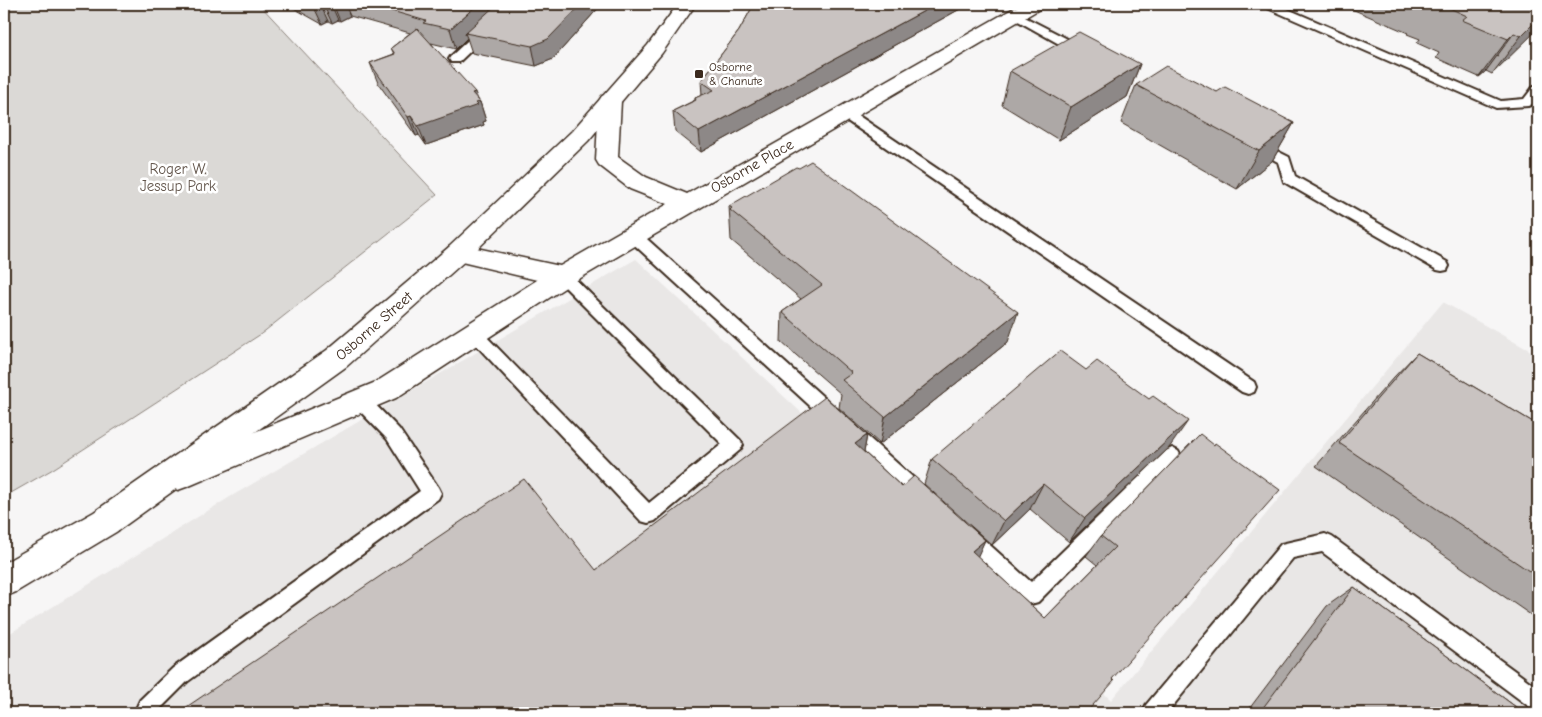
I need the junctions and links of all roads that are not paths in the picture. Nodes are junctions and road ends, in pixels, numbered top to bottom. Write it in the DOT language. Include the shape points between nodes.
graph roads {
  1 [pos="513,4"];
  2 [pos="687,4"];
  3 [pos="1034,4"];
  4 [pos="1267,4"];
  5 [pos="1015,15"];
  6 [pos="1091,56"];
  7 [pos="454,59"];
  8 [pos="1538,90"];
  9 [pos="610,101"];
  10 [pos="845,113"];
  11 [pos="1249,141"];
  12 [pos="688,203"];
  13 [pos="633,235"];
  14 [pos="458,253"];
  15 [pos="1442,266"];
  16 [pos="563,276"];
  17 [pos="473,334"];
  18 [pos="1248,387"];
  19 [pos="361,401"];
  20 [pos="1172,456"];
  21 [pos="153,487"];
  22 [pos="934,508"];
  23 [pos="949,521"];
  24 [pos="4,581"];
  25 [pos="1538,701"];
  26 [pos="145,713"];
  27 [pos="1154,713"];
  1 -- 7 [label="lane"];
  2 -- 9 [label="street, Osborne Street" via="655,49"];
  3 -- 5 [label="street, Osborne Place"];
  4 -- 8 [label="lane" via="1500,105 1528,102"];
  5 -- 6 [label="lane"];
  5 -- 10 [label="street, Osborne Place"];
  9 -- 12 [label="street" via="607,160 638,183"];
  9 -- 14 [label="street, Osborne Street" via="580,136"];
  10 -- 12 [label="street, Osborne Place"];
  10 -- 18 [label="lane"];
  11 -- 15 [label="lane" via="1284,160 1288,179"];
  12 -- 13 [label="street, Osborne Place"];
  13 -- 16 [label="street, Osborne Place"];
  13 -- 22 [label="lane"];
  14 -- 16 [label="street"];
  14 -- 21 [label="street, Osborne Street" via="337,358"];
  16 -- 17 [label="street, Osborne Place"];
  16 -- 17 [label="lane" via="734,446 648,515"];
  17 -- 19 [label="street, Osborne Place" via="386,390"];
  19 -- 21 [label="street, Osborne Place"];
  19 -- 26 [label="lane" via="392,434 432,493 180,675 147,707"];
  20 -- 23 [label="lane" via="1031,594"];
  21 -- 24 [label="street, Osborne Street" via="105,522"];
  25 -- 27 [label="lane" via="1325,543 1288,550"];
}
